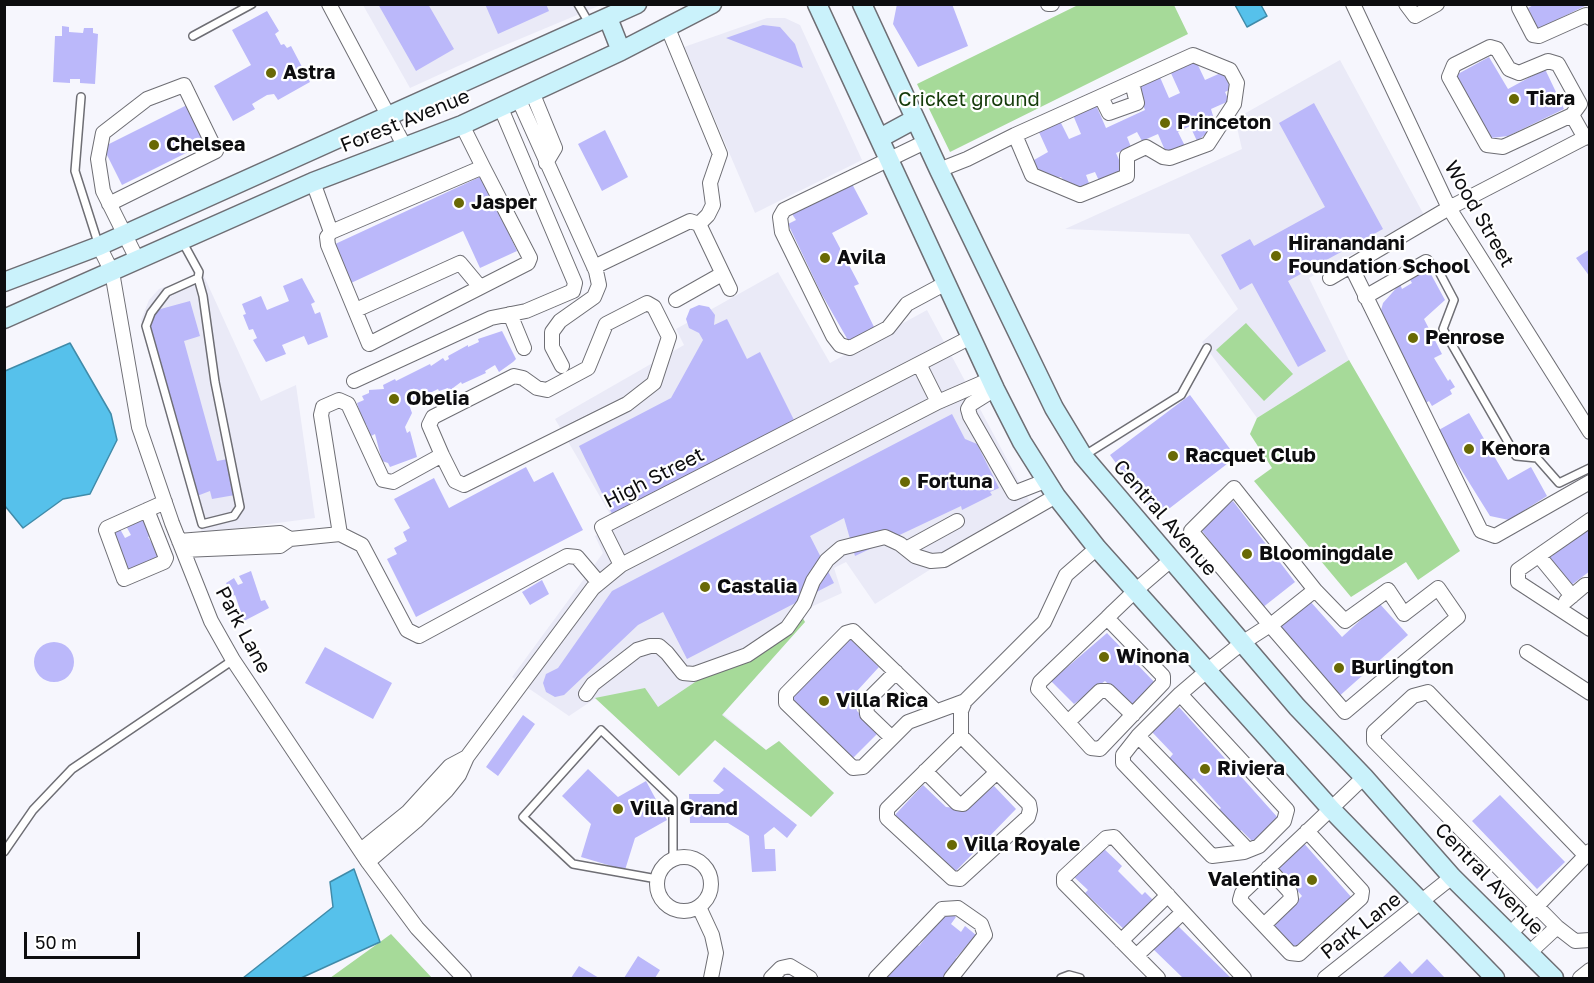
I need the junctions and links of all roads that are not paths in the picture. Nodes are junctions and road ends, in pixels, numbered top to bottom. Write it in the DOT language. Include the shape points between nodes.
graph roads {
  1 [pos="252,4"];
  2 [pos="329,4"];
  3 [pos="578,4"];
  4 [pos="637,4"];
  5 [pos="712,4"];
  6 [pos="817,4"];
  7 [pos="862,4"];
  8 [pos="1353,4"];
  9 [pos="1406,4"];
  10 [pos="1437,4"];
  11 [pos="1519,8"];
  12 [pos="608,18"];
  13 [pos="1590,18"];
  14 [pos="590,26"];
  15 [pos="667,26"];
  16 [pos="193,36"];
  17 [pos="621,51"];
  18 [pos="1132,83"];
  19 [pos="525,95"];
  20 [pos="1101,96"];
  21 [pos="81,97"];
  22 [pos="500,106"];
  23 [pos="390,115"];
  24 [pos="1572,115"];
  25 [pos="915,119"];
  26 [pos="462,125"];
  27 [pos="1015,135"];
  28 [pos="1587,137"];
  29 [pos="880,138"];
  30 [pos="926,142"];
  31 [pos="405,147"];
  32 [pos="889,158"];
  33 [pos="483,167"];
  34 [pos="939,170"];
  35 [pos="242,182"];
  36 [pos="313,182"];
  37 [pos="110,204"];
  38 [pos="1449,208"];
  39 [pos="252,209"];
  40 [pos="699,224"];
  41 [pos="332,232"];
  42 [pos="126,234"];
  43 [pos="182,241"];
  44 [pos="99,246"];
  45 [pos="138,261"];
  46 [pos="1426,262"];
  47 [pos="1351,266"];
  48 [pos="594,267"];
  49 [pos="112,272"];
  50 [pos="722,274"];
  51 [pos="198,278"];
  52 [pos="1330,278"];
  53 [pos="4,282"];
  54 [pos="946,283"];
  55 [pos="480,287"];
  56 [pos="730,289"];
  57 [pos="1365,297"];
  58 [pos="675,300"];
  59 [pos="356,310"];
  60 [pos="510,314"];
  61 [pos="4,319"];
  62 [pos="971,337"];
  63 [pos="524,348"];
  64 [pos="1207,348"];
  65 [pos="919,364"];
  66 [pos="562,366"];
  67 [pos="354,381"];
  68 [pos="993,384"];
  69 [pos="938,402"];
  70 [pos="1590,432"];
  71 [pos="442,455"];
  72 [pos="1083,456"];
  73 [pos="1590,468"];
  74 [pos="1045,481"];
  75 [pos="1590,482"];
  76 [pos="1056,496"];
  77 [pos="165,502"];
  78 [pos="147,510"];
  79 [pos="1590,520"];
  80 [pos="957,521"];
  81 [pos="340,534"];
  82 [pos="181,545"];
  83 [pos="1097,548"];
  84 [pos="906,549"];
  85 [pos="1539,556"];
  86 [pos="1172,560"];
  87 [pos="621,565"];
  88 [pos="598,583"];
  89 [pos="1590,585"];
  90 [pos="1136,590"];
  91 [pos="1315,590"];
  92 [pos="1572,596"];
  93 [pos="1558,608"];
  94 [pos="1107,618"];
  95 [pos="1270,625"];
  96 [pos="1590,629"];
  97 [pos="1242,643"];
  98 [pos="1527,652"];
  99 [pos="233,660"];
  100 [pos="1208,670"];
  101 [pos="896,672"];
  102 [pos="1590,693"];
  103 [pos="586,694"];
  104 [pos="1180,694"];
  105 [pos="965,701"];
  106 [pos="936,711"];
  107 [pos="1133,715"];
  108 [pos="1068,722"];
  109 [pos="961,736"];
  110 [pos="1138,736"];
  111 [pos="892,738"];
  112 [pos="925,771"];
  113 [pos="997,772"];
  114 [pos="1365,777"];
  115 [pos="1331,809"];
  116 [pos="1307,831"];
  117 [pos="1248,850"];
  118 [pos="4,852"];
  119 [pos="1587,853"];
  120 [pos="364,856"];
  121 [pos="673,859"];
  122 [pos="1268,868"];
  123 [pos="1452,877"];
  124 [pos="657,879"];
  125 [pos="1168,896"];
  126 [pos="1421,904"];
  127 [pos="699,907"];
  128 [pos="1538,907"];
  129 [pos="1183,912"];
  130 [pos="1264,925"];
  131 [pos="1557,927"];
  132 [pos="1510,934"];
  133 [pos="1590,940"];
  134 [pos="1121,941"];
  135 [pos="1529,953"];
  136 [pos="1136,956"];
  137 [pos="1590,970"];
  138 [pos="464,978"];
  139 [pos="711,978"];
  140 [pos="771,978"];
  141 [pos="810,978"];
  142 [pos="876,978"];
  143 [pos="951,978"];
  144 [pos="1061,978"];
  145 [pos="1080,978"];
  146 [pos="1158,978"];
  147 [pos="1244,978"];
  148 [pos="1325,978"];
  149 [pos="1495,978"];
  150 [pos="1554,978"];
  151 [pos="1580,978"];
  1 -- 16 [label="lane"];
  2 -- 23 [label="street"];
  3 -- 14 [label="lane"];
  4 -- 12 [label="main road, Forest Avenue"];
  5 -- 15 [label="main road, Forest Avenue"];
  6 -- 29 [label="main road"];
  7 -- 25 [label="main road, Central Avenue"];
  8 -- 38 [label="street, Wood Street"];
  9 -- 10 [label="street" via="1415,16"];
  11 -- 13 [label="street" via="1533,35 1539,36 1586,15"];
  12 -- 14 [label="main road, Forest Avenue"];
  12 -- 17 [label="main road"];
  14 -- 23 [label="main road, Forest Avenue"];
  15 -- 17 [label="main road, Forest Avenue"];
  15 -- 40 [label="street" via="720,154 710,183 713,205"];
  17 -- 19 [label="main road, Forest Avenue"];
  18 -- 20 [label="street"];
  18 -- 20 [label="street" via="1137,103 1109,113"];
  18 -- 27 [label="street" via="1193,55 1230,70 1237,83 1234,104 1208,144 1170,158 1146,147 1127,156 1127,176 1080,195 1032,175"];
  19 -- 22 [label="main road, Forest Avenue"];
  19 -- 48 [label="street" via="555,148 546,163"];
  20 -- 27 [label="street"];
  21 -- 44 [label="lane" via="75,171"];
  22 -- 26 [label="main road, Forest Avenue"];
  22 -- 60 [label="street" via="575,282 573,291 565,296"];
  23 -- 31 [label="street"];
  23 -- 35 [label="main road, Forest Avenue"];
  24 -- 24 [label="street" via="1503,147 1487,146 1449,77 1454,65 1490,47 1497,49 1509,69 1519,73 1548,61 1558,64 1580,104"];
  24 -- 28 [label="street"];
  25 -- 29 [label="main road"];
  25 -- 30 [label="main road, Central Avenue"];
  26 -- 31 [label="main road, Forest Avenue"];
  26 -- 33 [label="street"];
  27 -- 34 [label="street"];
  28 -- 38 [label="street"];
  29 -- 32 [label="main road"];
  30 -- 32 [label="street"];
  30 -- 34 [label="main road, Central Avenue"];
  31 -- 36 [label="main road, Forest Avenue"];
  32 -- 54 [label="main road"];
  32 -- 54 [label="street" via="784,210 780,217 782,232 840,345 850,348 888,328 907,304"];
  33 -- 41 [label="street"];
  33 -- 55 [label="street" via="530,258 528,263"];
  34 -- 72 [label="main road, Central Avenue" via="1054,408"];
  35 -- 39 [label="main road"];
  35 -- 42 [label="main road, Forest Avenue"];
  36 -- 39 [label="main road, Forest Avenue"];
  36 -- 41 [label="street"];
  37 -- 37 [label="street" via="103,191 98,159 103,133 147,99 184,85 216,151"];
  37 -- 42 [label="street"];
  38 -- 47 [label="street"];
  38 -- 70 [label="street, Wood Street"];
  39 -- 43 [label="main road, Forest Avenue"];
  40 -- 48 [label="street" via="690,221"];
  40 -- 50 [label="street"];
  41 -- 59 [label="street" via="327,237 328,245"];
  42 -- 44 [label="main road, Forest Avenue"];
  42 -- 45 [label="street"];
  43 -- 45 [label="main road, Forest Avenue"];
  43 -- 51 [label="lane" via="199,272"];
  44 -- 49 [label="street, Park Lane"];
  44 -- 53 [label="main road, Forest Avenue"];
  45 -- 49 [label="main road, Forest Avenue"];
  46 -- 57 [label="street"];
  46 -- 73 [label="lane" via="1436,266 1454,300 1443,329 1516,456 1537,458 1558,483"];
  47 -- 52 [label="street"];
  47 -- 57 [label="street"];
  48 -- 66 [label="street" via="599,285 594,297 560,321 552,332 552,347"];
  49 -- 61 [label="main road, Forest Avenue"];
  49 -- 77 [label="street, Park Lane" via="140,427"];
  50 -- 56 [label="street"];
  50 -- 58 [label="street"];
  51 -- 51 [label="lane" via="167,292 146,326 202,524 234,516 240,507 214,382"];
  54 -- 62 [label="main road"];
  55 -- 59 [label="street" via="460,263"];
  55 -- 59 [label="street" via="369,344"];
  57 -- 75 [label="street" via="1481,531 1495,536"];
  60 -- 63 [label="street"];
  60 -- 67 [label="street" via="492,318"];
  62 -- 65 [label="street, High Street"];
  62 -- 68 [label="main road"];
  64 -- 72 [label="lane" via="1180,395"];
  65 -- 69 [label="street"];
  65 -- 87 [label="street, High Street" via="602,527"];
  68 -- 69 [label="street"];
  68 -- 74 [label="main road"];
  68 -- 74 [label="street" via="968,409 1007,493 1018,493"];
  69 -- 87 [label="street"];
  71 -- 71 [label="street" via="429,424 433,417 514,376 547,390 588,368 606,324 647,303 654,307 669,337 654,383 627,404 464,485 455,481"];
  71 -- 81 [label="street" via="393,482 383,480 348,404 339,400 323,407 321,415"];
  72 -- 86 [label="main road, Central Avenue"];
  74 -- 76 [label="main road"];
  76 -- 83 [label="main road"];
  76 -- 84 [label="street" via="944,560 931,561"];
  77 -- 78 [label="street"];
  77 -- 82 [label="street, Park Lane"];
  78 -- 78 [label="street" via="106,530 124,579 166,558"];
  79 -- 85 [label="street"];
  80 -- 84 [label="street"];
  81 -- 82 [label="street" via="290,539 280,546"];
  81 -- 88 [label="street" via="362,545 407,630 419,636 567,556 577,557"];
  82 -- 99 [label="street, Park Lane" via="211,621"];
  83 -- 90 [label="main road"];
  83 -- 105 [label="street" via="1066,575 1044,622"];
  84 -- 103 [label="street" via="885,537 841,548 827,560 787,628 747,655 694,674 683,673 659,646 650,646 637,650"];
  85 -- 92 [label="street"];
  85 -- 93 [label="street" via="1518,570 1518,582"];
  86 -- 90 [label="street"];
  86 -- 97 [label="main road, Central Avenue"];
  87 -- 88 [label="street"];
  88 -- 120 [label="street" via="528,672 447,790 416,821"];
  89 -- 92 [label="street"];
  90 -- 94 [label="street"];
  90 -- 100 [label="main road"];
  91 -- 95 [label="street"];
  91 -- 95 [label="street" via="1234,488 1191,531"];
  91 -- 95 [label="street" via="1345,621 1388,590 1404,614 1437,588 1458,617 1346,712"];
  92 -- 93 [label="street"];
  93 -- 96 [label="street"];
  94 -- 107 [label="street" via="1163,676 1163,683"];
  94 -- 108 [label="street" via="1040,682 1038,689"];
  95 -- 97 [label="street"];
  97 -- 100 [label="street"];
  97 -- 114 [label="main road, Central Avenue"];
  98 -- 102 [label="street"];
  99 -- 118 [label="lane" via="72,769 33,810"];
  99 -- 120 [label="street, Park Lane"];
  100 -- 104 [label="street"];
  100 -- 115 [label="main road"];
  101 -- 106 [label="street"];
  101 -- 111 [label="street" via="866,702 867,714"];
  101 -- 111 [label="street" via="853,631 846,633 786,694 786,703 853,768 863,767"];
  104 -- 110 [label="street"];
  104 -- 117 [label="street" via="1287,810 1284,821 1259,846"];
  105 -- 106 [label="street"];
  105 -- 109 [label="street"];
  106 -- 111 [label="street" via="908,722"];
  107 -- 108 [label="street" via="1108,691 1100,692"];
  107 -- 108 [label="street" via="1100,749 1091,748"];
  109 -- 112 [label="street"];
  109 -- 113 [label="street"];
  110 -- 117 [label="street"];
  110 -- 117 [label="street" via="1124,755 1123,763 1212,856"];
  112 -- 113 [label="street" via="957,803 963,804"];
  112 -- 113 [label="street" via="887,809 887,818 952,878 960,879 1028,817 1029,804"];
  114 -- 115 [label="street"];
  114 -- 123 [label="main road, Central Avenue"];
  115 -- 116 [label="street"];
  115 -- 126 [label="main road"];
  116 -- 122 [label="street"];
  116 -- 130 [label="street" via="1362,891 1360,898 1299,954 1290,953"];
  119 -- 128 [label="street"];
  119 -- 128 [label="street" via="1428,692 1413,696 1374,732 1374,741"];
  120 -- 138 [label="street, Park Lane" via="417,928"];
  121 -- 124 [label="street"];
  121 -- 124 [label="lane" via="674,799 601,730 523,817 573,864"];
  121 -- 127 [label="street" via="693,858 708,871 711,891"];
  122 -- 130 [label="street" via="1290,892 1291,899"];
  122 -- 130 [label="street" via="1242,893 1240,900"];
  123 -- 126 [label="street, Park Lane"];
  123 -- 132 [label="main road, Central Avenue"];
  124 -- 127 [label="street" via="657,890 669,907 689,911"];
  125 -- 129 [label="street"];
  125 -- 134 [label="street"];
  125 -- 134 [label="street" via="1114,837 1106,838 1064,877 1064,883"];
  126 -- 148 [label="street, Park Lane"];
  126 -- 149 [label="main road"];
  127 -- 139 [label="street" via="716,953"];
  128 -- 131 [label="street"];
  128 -- 132 [label="street"];
  129 -- 136 [label="street"];
  129 -- 147 [label="street"];
  131 -- 133 [label="street" via="1575,941"];
  131 -- 135 [label="street"];
  132 -- 135 [label="main road, Central Avenue"];
  134 -- 136 [label="street"];
  135 -- 150 [label="main road, Central Avenue"];
  136 -- 146 [label="street"];
  137 -- 151 [label="street"];
  140 -- 141 [label="street" via="781,968 790,966"];
  142 -- 143 [label="street" via="942,909 958,908 981,924 985,935"];
  144 -- 145 [label="lane"];
}
